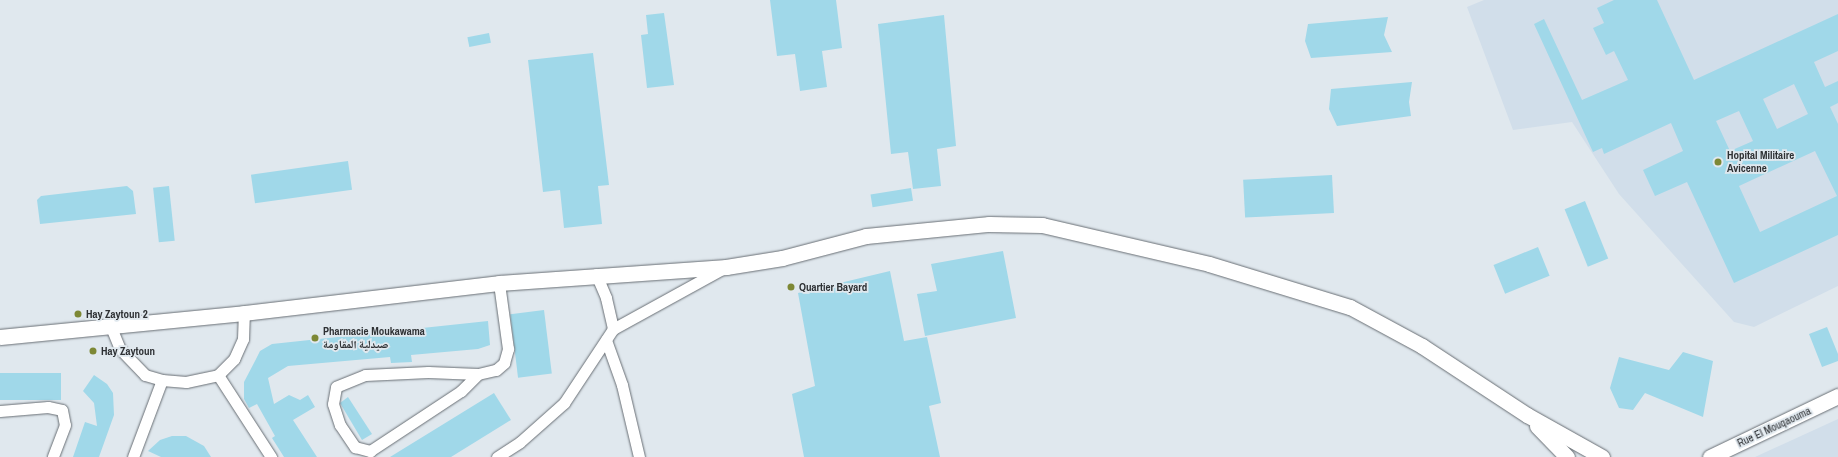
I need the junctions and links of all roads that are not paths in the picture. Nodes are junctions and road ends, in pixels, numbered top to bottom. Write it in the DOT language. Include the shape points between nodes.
graph roads {
  1 [pos="726,267"];
  2 [pos="596,274"];
  3 [pos="499,283"];
  4 [pos="244,313"];
  5 [pos="111,327"];
  6 [pos="613,329"];
  7 [pos="0,337"];
  8 [pos="606,340"];
  9 [pos="478,374"];
  10 [pos="218,375"];
  11 [pos="162,380"];
  12 [pos="1838,396"];
  13 [pos="0,411"];
  14 [pos="1527,415"];
  15 [pos="372,454"];
  16 [pos="53,457"];
  17 [pos="133,457"];
  18 [pos="271,457"];
  19 [pos="497,457"];
  20 [pos="639,457"];
  21 [pos="1567,457"];
  22 [pos="1602,457"];
  23 [pos="1710,457"];
  1 -- 2 [label="main road"];
  1 -- 6 [label="street"];
  1 -- 14 [label="main road" via="782,258 866,236 989,224 1042,225 1208,264 1350,308 1422,346"];
  2 -- 3 [label="main road"];
  2 -- 6 [label="street" via="606,298"];
  3 -- 4 [label="main road"];
  3 -- 9 [label="street" via="507,356 496,370"];
  4 -- 5 [label="main road"];
  4 -- 10 [label="street" via="243,339 234,359"];
  5 -- 7 [label="main road"];
  5 -- 11 [label="street" via="120,349 131,363 145,375"];
  6 -- 8 [label="street"];
  8 -- 19 [label="street" via="564,403 520,442"];
  8 -- 20 [label="street" via="622,385"];
  9 -- 15 [label="street" via="461,391"];
  9 -- 15 [label="street" via="364,375 336,387 333,404 340,425 354,447"];
  10 -- 11 [label="street" via="186,382"];
  10 -- 18 [label="street"];
  11 -- 17 [label="street"];
  12 -- 23 [label="main road, Rue El Mouqaouma"];
  13 -- 16 [label="street" via="48,407 62,410 65,425"];
  14 -- 21 [label="main road"];
  14 -- 22 [label="main road"];
}
